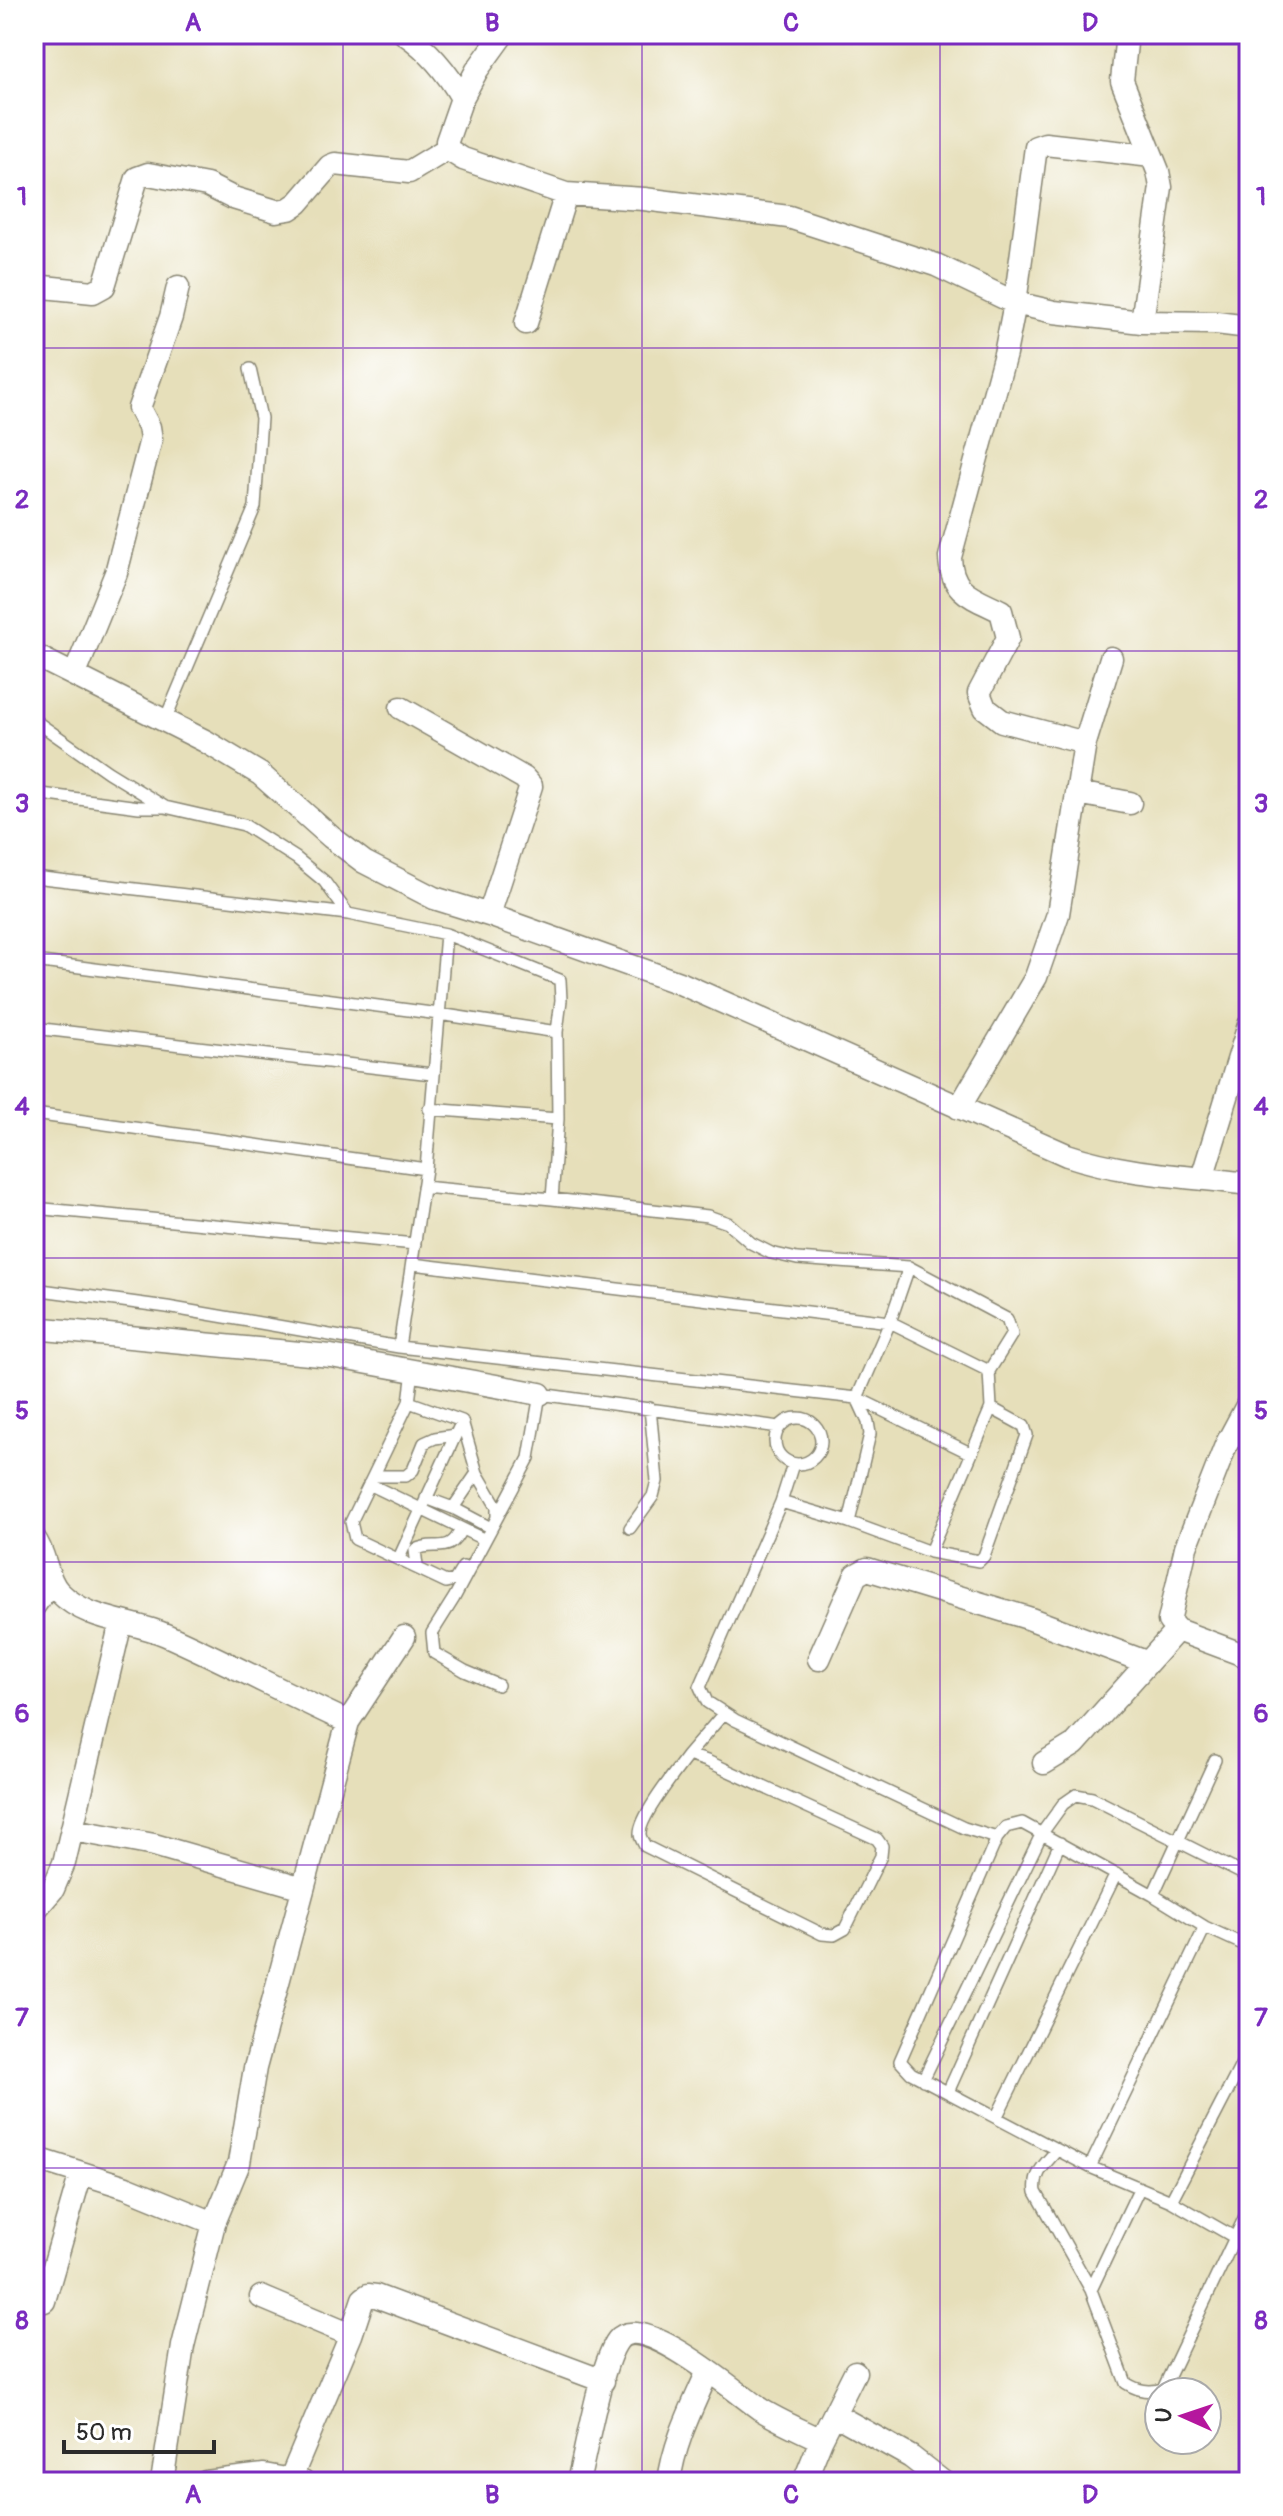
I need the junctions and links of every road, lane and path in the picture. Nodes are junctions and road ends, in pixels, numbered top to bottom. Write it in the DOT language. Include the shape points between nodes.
graph roads {
  1 [pos="405,34"];
  2 [pos="503,34"];
  3 [pos="1127,34"];
  4 [pos="462,98"];
  5 [pos="447,149"];
  6 [pos="1152,156"];
  7 [pos="566,194"];
  8 [pos="178,287"];
  9 [pos="34,290"];
  10 [pos="1015,303"];
  11 [pos="1142,322"];
  12 [pos="526,323"];
  13 [pos="1249,327"];
  14 [pos="250,369"];
  15 [pos="34,655"];
  16 [pos="1111,658"];
  17 [pos="75,674"];
  18 [pos="401,708"];
  19 [pos="34,720"];
  20 [pos="165,720"];
  21 [pos="1085,743"];
  22 [pos="34,793"];
  23 [pos="1078,793"];
  24 [pos="1130,803"];
  25 [pos="165,807"];
  26 [pos="34,877"];
  27 [pos="348,914"];
  28 [pos="489,915"];
  29 [pos="446,934"];
  30 [pos="34,961"];
  31 [pos="439,1014"];
  32 [pos="1249,1025"];
  33 [pos="34,1028"];
  34 [pos="557,1032"];
  35 [pos="432,1074"];
  36 [pos="959,1108"];
  37 [pos="429,1109"];
  38 [pos="34,1114"];
  39 [pos="558,1119"];
  40 [pos="426,1169"];
  41 [pos="1202,1178"];
  42 [pos="1249,1184"];
  43 [pos="423,1187"];
  44 [pos="552,1199"];
  45 [pos="34,1208"];
  46 [pos="415,1244"];
  47 [pos="413,1264"];
  48 [pos="909,1267"];
  49 [pos="34,1289"];
  50 [pos="890,1322"];
  51 [pos="34,1328"];
  52 [pos="399,1347"];
  53 [pos="413,1371"];
  54 [pos="989,1371"];
  55 [pos="540,1394"];
  56 [pos="857,1398"];
  57 [pos="409,1402"];
  58 [pos="1249,1402"];
  59 [pos="650,1408"];
  60 [pos="991,1408"];
  61 [pos="462,1421"];
  62 [pos="779,1427"];
  63 [pos="455,1435"];
  64 [pos="970,1453"];
  65 [pos="793,1464"];
  66 [pos="477,1473"];
  67 [pos="372,1480"];
  68 [pos="781,1502"];
  69 [pos="422,1504"];
  70 [pos="453,1508"];
  71 [pos="849,1522"];
  72 [pos="489,1527"];
  73 [pos="630,1528"];
  74 [pos="461,1529"];
  75 [pos="34,1538"];
  76 [pos="481,1538"];
  77 [pos="930,1552"];
  78 [pos="399,1558"];
  79 [pos="417,1566"];
  80 [pos="51,1582"];
  81 [pos="34,1606"];
  82 [pos="121,1622"];
  83 [pos="1177,1630"];
  84 [pos="404,1637"];
  85 [pos="1249,1657"];
  86 [pos="819,1659"];
  87 [pos="1146,1662"];
  88 [pos="498,1685"];
  89 [pos="724,1713"];
  90 [pos="348,1722"];
  91 [pos="688,1755"];
  92 [pos="1215,1760"];
  93 [pos="1044,1763"];
  94 [pos="73,1830"];
  95 [pos="1042,1833"];
  96 [pos="997,1838"];
  97 [pos="1178,1842"];
  98 [pos="1060,1843"];
  99 [pos="1116,1874"];
  100 [pos="1249,1877"];
  101 [pos="303,1888"];
  102 [pos="1153,1895"];
  103 [pos="34,1911"];
  104 [pos="1205,1927"];
  105 [pos="1249,1947"];
  106 [pos="1249,2050"];
  107 [pos="923,2080"];
  108 [pos="948,2092"];
  109 [pos="997,2116"];
  110 [pos="1057,2150"];
  111 [pos="34,2158"];
  112 [pos="1090,2167"];
  113 [pos="81,2173"];
  114 [pos="1139,2189"];
  115 [pos="1171,2201"];
  116 [pos="1249,2208"];
  117 [pos="214,2223"];
  118 [pos="1234,2237"];
  119 [pos="1091,2290"];
  120 [pos="261,2297"];
  121 [pos="44,2301"];
  122 [pos="351,2335"];
  123 [pos="708,2371"];
  124 [pos="855,2372"];
  125 [pos="603,2381"];
  126 [pos="834,2414"];
  127 [pos="821,2440"];
  128 [pos="298,2480"];
  129 [pos="162,2482"];
  130 [pos="206,2482"];
  131 [pos="578,2482"];
  132 [pos="669,2482"];
  133 [pos="804,2482"];
  134 [pos="943,2482"];
  1 -- 4 [label="street" via="442,67"];
  2 -- 4 [label="street"];
  3 -- 6 [label="street" via="1122,81"];
  4 -- 5 [label="street"];
  5 -- 7 [label="street"];
  5 -- 9 [label="street" via="409,172 330,166 298,203 276,211 207,185 148,174 137,178 104,286 93,292"];
  6 -- 10 [label="street" via="1036,147"];
  6 -- 11 [label="street" via="1161,187"];
  7 -- 10 [label="street" via="789,217 936,265"];
  7 -- 12 [label="street"];
  8 -- 17 [label="street" via="139,408 151,439 120,558"];
  10 -- 11 [label="street"];
  10 -- 21 [label="street" via="950,572 966,593 1001,611 1008,629 979,693 985,708 1002,721"];
  11 -- 13 [label="street"];
  14 -- 20 [label="lane" via="261,418 255,507"];
  15 -- 17 [label="street"];
  16 -- 21 [label="street"];
  17 -- 20 [label="street"];
  18 -- 28 [label="street" via="531,786"];
  19 -- 25 [label="lane"];
  20 -- 28 [label="street" via="260,774 364,862 434,898"];
  21 -- 23 [label="street"];
  22 -- 25 [label="lane"];
  23 -- 24 [label="street"];
  23 -- 36 [label="street" via="1058,914 1036,977"];
  25 -- 27 [label="lane" via="244,825 324,881"];
  26 -- 27 [label="lane"];
  27 -- 29 [label="lane"];
  28 -- 36 [label="street" via="682,984"];
  29 -- 31 [label="lane"];
  29 -- 34 [label="lane" via="560,980"];
  30 -- 31 [label="lane"];
  31 -- 34 [label="lane"];
  31 -- 35 [label="lane"];
  32 -- 41 [label="street"];
  33 -- 35 [label="lane"];
  34 -- 39 [label="lane"];
  35 -- 37 [label="lane"];
  36 -- 41 [label="street" via="1095,1164"];
  37 -- 39 [label="lane"];
  37 -- 40 [label="lane"];
  38 -- 40 [label="lane"];
  39 -- 44 [label="lane"];
  40 -- 43 [label="lane"];
  41 -- 42 [label="street"];
  43 -- 44 [label="lane"];
  43 -- 46 [label="lane"];
  44 -- 48 [label="lane" via="708,1216 728,1223 771,1253 797,1259"];
  45 -- 46 [label="lane"];
  46 -- 47 [label="lane"];
  47 -- 50 [label="lane"];
  47 -- 52 [label="lane"];
  48 -- 50 [label="lane"];
  48 -- 54 [label="lane" via="1007,1319 1012,1334"];
  49 -- 52 [label="lane"];
  50 -- 54 [label="lane"];
  50 -- 56 [label="lane"];
  51 -- 53 [label="street" via="331,1356"];
  52 -- 56 [label="lane"];
  53 -- 55 [label="street"];
  53 -- 57 [label="lane"];
  54 -- 60 [label="lane"];
  55 -- 59 [label="lane"];
  55 -- 88 [label="lane" via="525,1468 432,1633 434,1653"];
  56 -- 64 [label="lane"];
  56 -- 71 [label="lane" via="870,1434"];
  57 -- 61 [label="lane"];
  57 -- 67 [label="lane"];
  58 -- 83 [label="street" via="1186,1547 1169,1621"];
  59 -- 62 [label="lane"];
  59 -- 73 [label="lane" via="657,1481 653,1496"];
  60 -- 64 [label="lane"];
  60 -- 77 [label="lane" via="1024,1426 1027,1435 984,1556 973,1561"];
  61 -- 63 [label="lane"];
  61 -- 66 [label="lane"];
  62 -- 65 [label="lane" via="776,1450"];
  62 -- 65 [label="lane" via="797,1417 810,1421 819,1432 818,1453"];
  63 -- 67 [label="lane" via="424,1443 406,1476"];
  63 -- 69 [label="lane"];
  64 -- 77 [label="lane"];
  65 -- 68 [label="lane"];
  66 -- 70 [label="lane"];
  66 -- 72 [label="lane" via="498,1512"];
  67 -- 69 [label="lane"];
  67 -- 78 [label="lane" via="351,1522 352,1532 355,1539"];
  68 -- 71 [label="lane"];
  68 -- 89 [label="lane" via="700,1687 707,1702"];
  69 -- 70 [label="lane"];
  69 -- 74 [label="lane"];
  69 -- 78 [label="lane"];
  70 -- 72 [label="lane"];
  71 -- 77 [label="lane"];
  72 -- 76 [label="lane"];
  74 -- 76 [label="lane"];
  74 -- 79 [label="lane" via="453,1543 415,1550"];
  75 -- 80 [label="street"];
  76 -- 79 [label="lane" via="451,1582"];
  78 -- 79 [label="lane"];
  80 -- 81 [label="street"];
  80 -- 82 [label="street" via="77,1605"];
  82 -- 90 [label="street" via="163,1634"];
  82 -- 94 [label="street"];
  83 -- 85 [label="street"];
  83 -- 87 [label="street"];
  84 -- 90 [label="street"];
  86 -- 87 [label="street" via="856,1575 867,1569 1028,1618"];
  87 -- 93 [label="street" via="1075,1744"];
  89 -- 91 [label="lane"];
  89 -- 96 [label="lane" via="899,1800"];
  90 -- 101 [label="street"];
  91 -- 91 [label="lane" via="877,1839 881,1856 845,1929 822,1934 645,1846 642,1825"];
  92 -- 97 [label="lane"];
  94 -- 101 [label="street" via="154,1845"];
  94 -- 103 [label="street" via="53,1889"];
  95 -- 96 [label="lane" via="1022,1823 1006,1827"];
  95 -- 97 [label="lane" via="1063,1804 1083,1794"];
  95 -- 98 [label="lane"];
  95 -- 107 [label="lane"];
  96 -- 107 [label="lane" via="900,2061"];
  97 -- 100 [label="lane"];
  97 -- 102 [label="lane"];
  98 -- 99 [label="lane"];
  98 -- 108 [label="lane"];
  99 -- 102 [label="lane"];
  99 -- 109 [label="lane"];
  101 -- 117 [label="street" via="255,2068 239,2163"];
  102 -- 104 [label="lane"];
  104 -- 105 [label="lane"];
  104 -- 112 [label="lane"];
  106 -- 115 [label="lane"];
  107 -- 108 [label="lane"];
  108 -- 109 [label="lane"];
  109 -- 110 [label="lane"];
  110 -- 112 [label="lane"];
  110 -- 119 [label="lane" via="1036,2176 1036,2192"];
  111 -- 113 [label="street"];
  112 -- 114 [label="lane"];
  113 -- 117 [label="street"];
  113 -- 121 [label="street"];
  114 -- 115 [label="lane"];
  114 -- 119 [label="lane"];
  115 -- 118 [label="lane"];
  116 -- 118 [label="lane"];
  117 -- 129 [label="street" via="183,2346"];
  118 -- 119 [label="lane" via="1163,2389 1141,2391 1126,2383"];
  120 -- 122 [label="street"];
  122 -- 125 [label="street" via="363,2299 376,2296"];
  122 -- 128 [label="street"];
  123 -- 125 [label="street" via="672,2346 627,2334 616,2343"];
  123 -- 127 [label="street" via="760,2409"];
  123 -- 132 [label="street" via="672,2458"];
  124 -- 126 [label="street"];
  125 -- 131 [label="street"];
  126 -- 127 [label="street"];
  126 -- 134 [label="street" via="911,2457"];
  127 -- 133 [label="street"];
  128 -- 130 [label="street" via="264,2475"];
}
